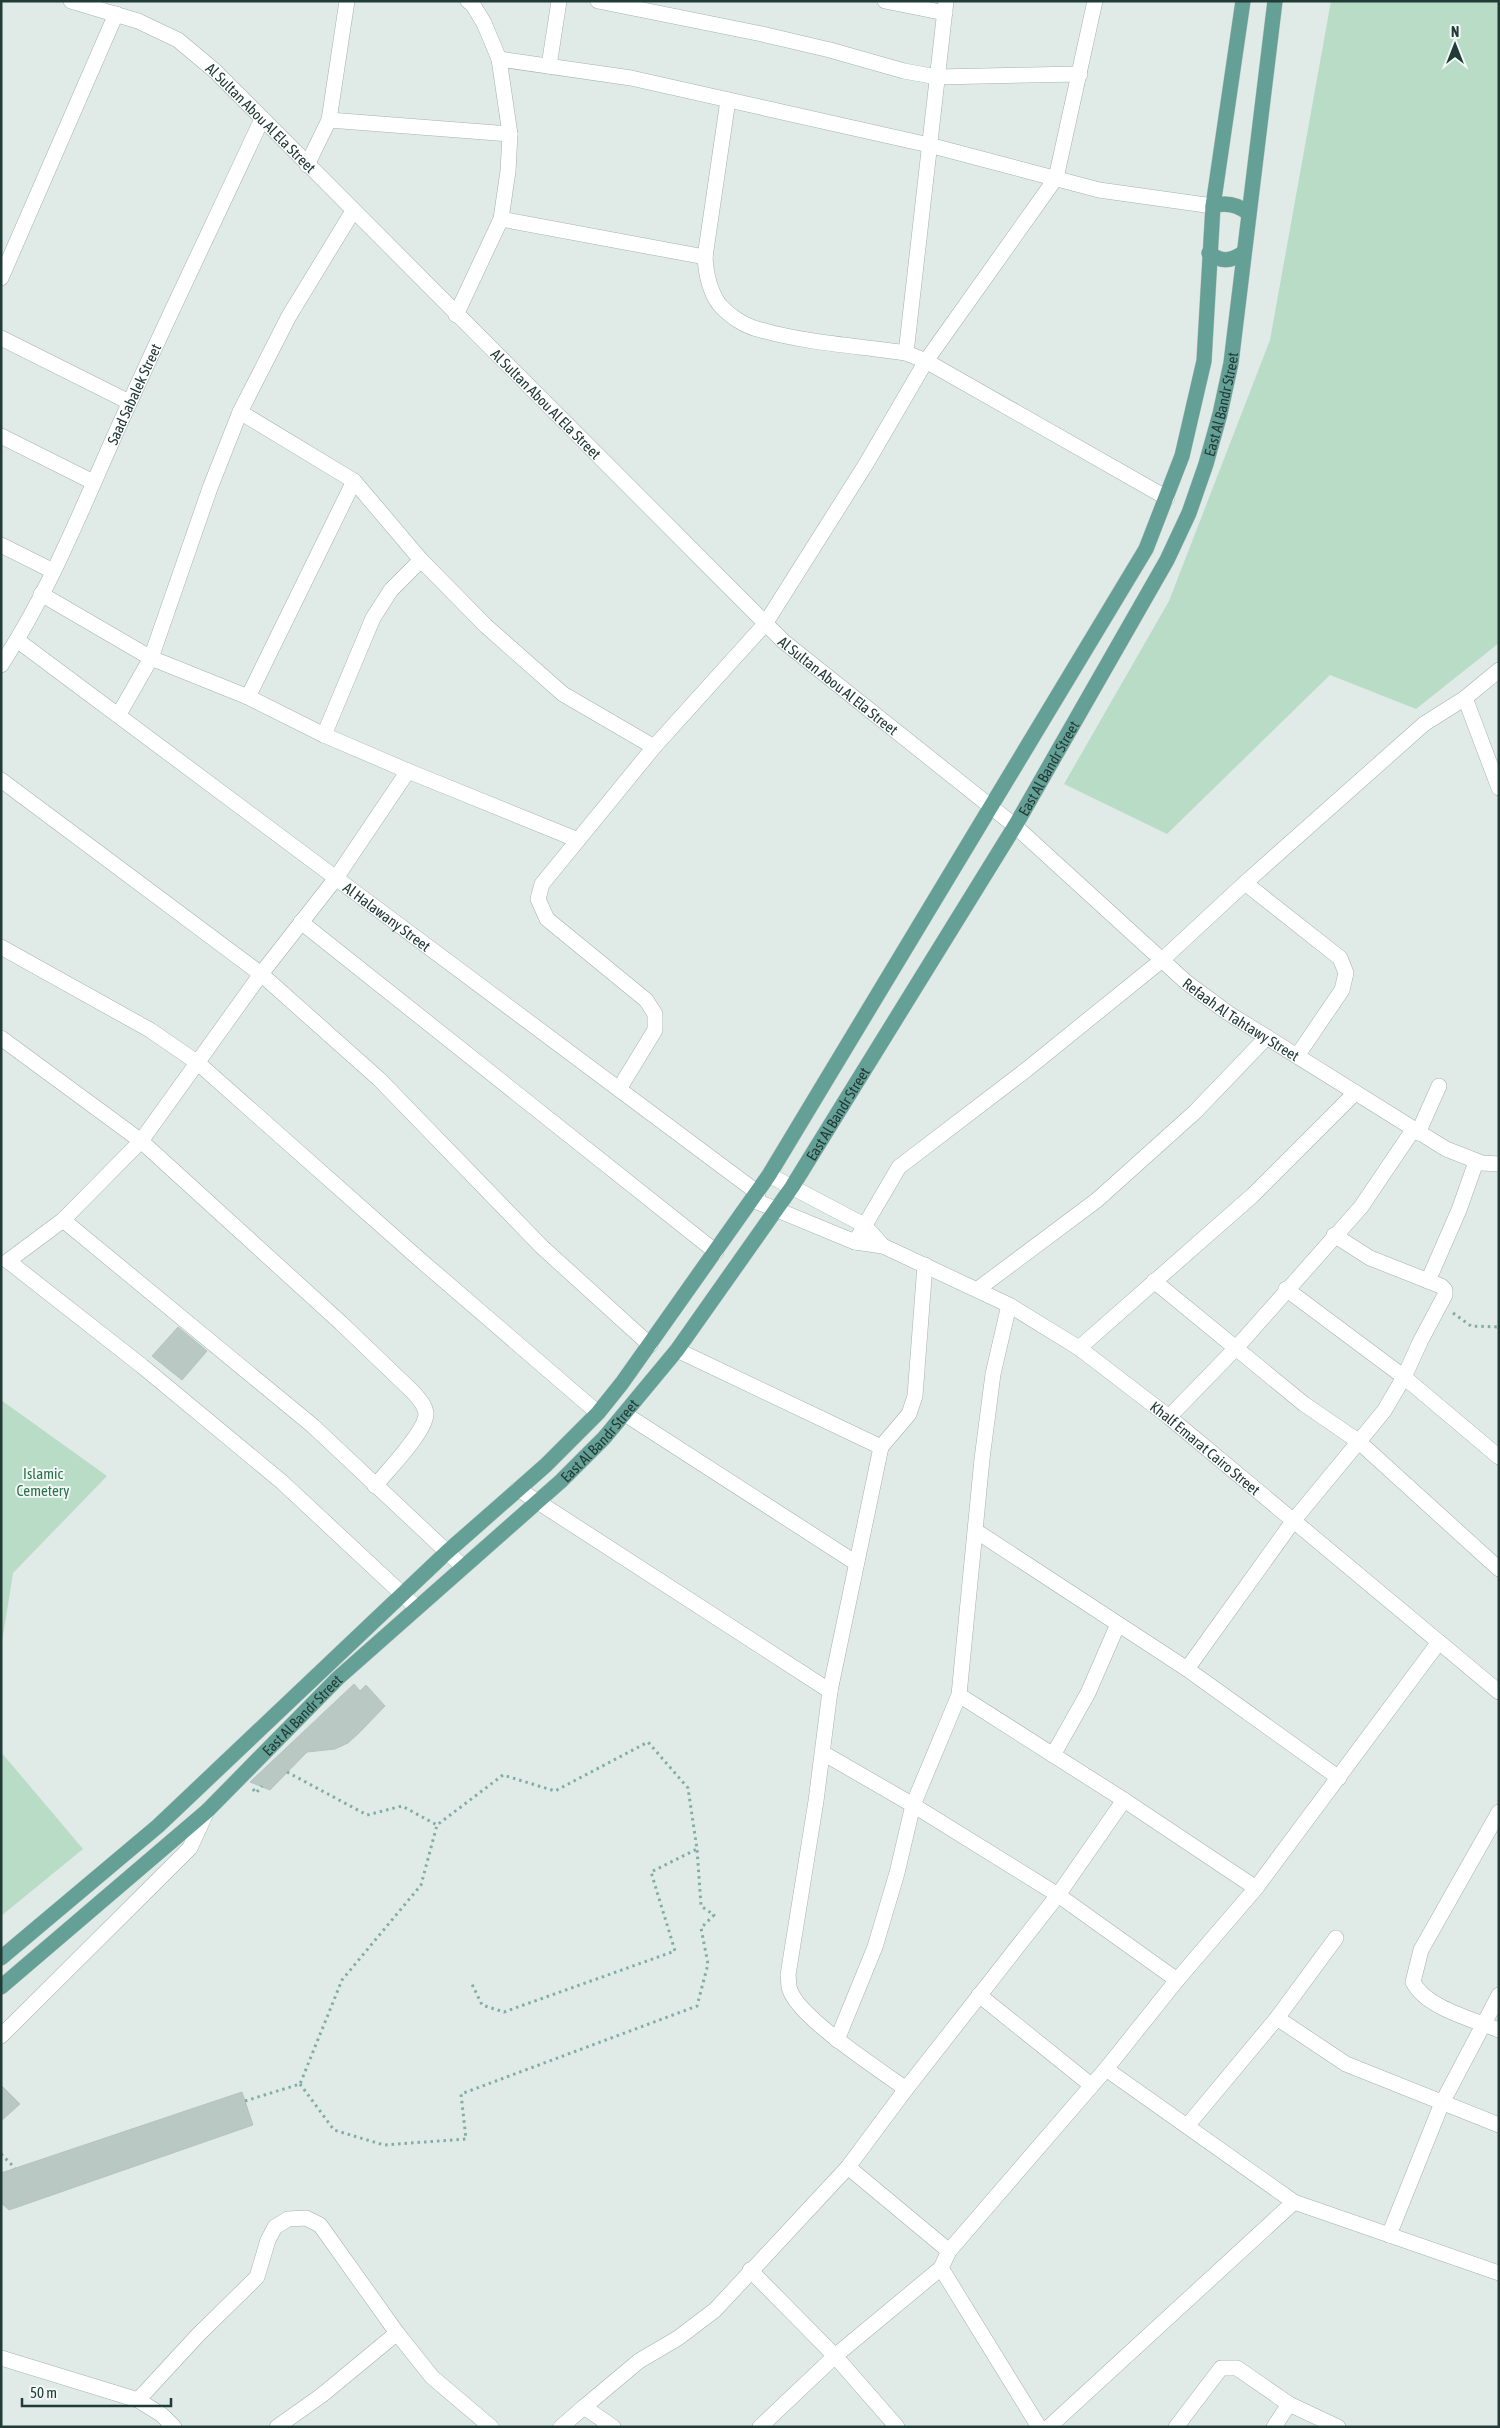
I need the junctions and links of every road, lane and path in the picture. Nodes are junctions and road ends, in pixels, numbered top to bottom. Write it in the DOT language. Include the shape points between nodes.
graph roads {
  1 [pos="73,1"];
  2 [pos="347,1"];
  3 [pos="559,1"];
  4 [pos="598,1"];
  5 [pos="884,1"];
  6 [pos="1095,1"];
  7 [pos="1243,1"];
  8 [pos="1275,1"];
  9 [pos="472,2"];
  10 [pos="945,7"];
  11 [pos="116,14"];
  12 [pos="499,59"];
  13 [pos="549,66"];
  14 [pos="1080,74"];
  15 [pos="937,77"];
  16 [pos="728,100"];
  17 [pos="262,119"];
  18 [pos="329,120"];
  19 [pos="510,134"];
  20 [pos="929,144"];
  21 [pos="307,165"];
  22 [pos="1056,178"];
  23 [pos="1213,206"];
  24 [pos="353,211"];
  25 [pos="1248,213"];
  26 [pos="502,219"];
  27 [pos="1209,253"];
  28 [pos="1242,253"];
  29 [pos="704,257"];
  30 [pos="1,278"];
  31 [pos="456,315"];
  32 [pos="1,338"];
  33 [pos="906,353"];
  34 [pos="926,362"];
  35 [pos="129,402"];
  36 [pos="240,412"];
  37 [pos="1,436"];
  38 [pos="354,481"];
  39 [pos="93,482"];
  40 [pos="1167,498"];
  41 [pos="1,545"];
  42 [pos="421,560"];
  43 [pos="53,571"];
  44 [pos="41,594"];
  45 [pos="766,624"];
  46 [pos="18,640"];
  47 [pos="151,658"];
  48 [pos="1,665"];
  49 [pos="1499,670"];
  50 [pos="248,697"];
  51 [pos="1465,698"];
  52 [pos="120,714"];
  53 [pos="324,736"];
  54 [pos="654,747"];
  55 [pos="408,771"];
  56 [pos="1,780"];
  57 [pos="1499,788"];
  58 [pos="992,808"];
  59 [pos="1015,826"];
  60 [pos="578,840"];
  61 [pos="336,878"];
  62 [pos="1245,883"];
  63 [pos="301,922"];
  64 [pos="1,947"];
  65 [pos="1162,960"];
  66 [pos="261,974"];
  67 [pos="1,1038"];
  68 [pos="1267,1038"];
  69 [pos="1296,1056"];
  70 [pos="198,1063"];
  71 [pos="1439,1086"];
  72 [pos="618,1089"];
  73 [pos="1355,1093"];
  74 [pos="1415,1131"];
  75 [pos="141,1141"];
  76 [pos="1476,1162"];
  77 [pos="1499,1164"];
  78 [pos="769,1174"];
  79 [pos="792,1187"];
  80 [pos="756,1196"];
  81 [pos="776,1210"];
  82 [pos="63,1220"];
  83 [pos="864,1225"];
  84 [pos="1334,1235"];
  85 [pos="855,1242"];
  86 [pos="883,1246"];
  87 [pos="716,1252"];
  88 [pos="3,1261"];
  89 [pos="925,1265"];
  90 [pos="1154,1281"];
  91 [pos="1428,1281"];
  92 [pos="978,1289"];
  93 [pos="1286,1289"];
  94 [pos="1440,1304"];
  95 [pos="1009,1305"];
  96 [pos="1499,1327"];
  97 [pos="650,1345"];
  98 [pos="1237,1347"];
  99 [pos="1079,1348"];
  100 [pos="677,1350"];
  101 [pos="1404,1377"];
  102 [pos="598,1414"];
  103 [pos="625,1414"];
  104 [pos="1169,1417"];
  105 [pos="1358,1441"];
  106 [pos="881,1447"];
  107 [pos="1499,1457"];
  108 [pos="375,1486"];
  109 [pos="518,1489"];
  110 [pos="537,1502"];
  111 [pos="1294,1520"];
  112 [pos="976,1531"];
  113 [pos="447,1552"];
  114 [pos="856,1563"];
  115 [pos="463,1567"];
  116 [pos="1499,1569"];
  117 [pos="402,1594"];
  118 [pos="416,1607"];
  119 [pos="1118,1624"];
  120 [pos="1439,1642"];
  121 [pos="1187,1669"];
  122 [pos="830,1692"];
  123 [pos="1499,1692"];
  124 [pos="959,1696"];
  125 [pos="823,1753"];
  126 [pos="1053,1755"];
  127 [pos="227,1761"];
  128 [pos="287,1772"];
  129 [pos="240,1776"];
  130 [pos="1339,1778"];
  131 [pos="1124,1800"];
  132 [pos="913,1805"];
  133 [pos="207,1811"];
  134 [pos="1499,1812"];
  135 [pos="437,1825"];
  136 [pos="158,1826"];
  137 [pos="172,1842"];
  138 [pos="697,1849"];
  139 [pos="1256,1888"];
  140 [pos="1058,1895"];
  141 [pos="1336,1938"];
  142 [pos="1,1958"];
  143 [pos="1177,1980"];
  144 [pos="471,1982"];
  145 [pos="1,1987"];
  146 [pos="979,1995"];
  147 [pos="1499,1995"];
  148 [pos="1277,2018"];
  149 [pos="1483,2023"];
  150 [pos="1499,2030"];
  151 [pos="1,2036"];
  152 [pos="837,2040"];
  153 [pos="1106,2069"];
  154 [pos="300,2084"];
  155 [pos="1091,2085"];
  156 [pos="906,2088"];
  157 [pos="245,2101"];
  158 [pos="1442,2103"];
  159 [pos="1187,2126"];
  160 [pos="1499,2126"];
  161 [pos="1,2154"];
  162 [pos="848,2167"];
  163 [pos="15,2168"];
  164 [pos="1294,2202"];
  165 [pos="1389,2235"];
  166 [pos="949,2251"];
  167 [pos="941,2268"];
  168 [pos="750,2270"];
  169 [pos="1499,2273"];
  170 [pos="397,2333"];
  171 [pos="835,2356"];
  172 [pos="1,2358"];
  173 [pos="138,2400"];
  174 [pos="1289,2404"];
  175 [pos="584,2407"];
  176 [pos="174,2427"];
  177 [pos="276,2427"];
  178 [pos="491,2427"];
  179 [pos="561,2427"];
  180 [pos="613,2427"];
  181 [pos="760,2427"];
  182 [pos="897,2427"];
  183 [pos="1039,2427"];
  184 [pos="1048,2427"];
  185 [pos="1176,2427"];
  186 [pos="1274,2427"];
  187 [pos="1338,2427"];
  1 -- 11 [label="street, Al Sultan Abou Al Ela Street"];
  2 -- 18 [label="street"];
  3 -- 13 [label="street"];
  4 -- 15 [label="street" via="762,34"];
  5 -- 10 [label="street"];
  6 -- 14 [label="street"];
  7 -- 23 [label="main road, East Al Bandr Street"];
  8 -- 25 [label="main road, East Al Bandr Street"];
  9 -- 12 [label="street"];
  10 -- 15 [label="street"];
  11 -- 17 [label="street, Al Sultan Abou Al Ela Street" via="178,40"];
  11 -- 30 [label="street"];
  12 -- 13 [label="street"];
  12 -- 19 [label="street"];
  13 -- 16 [label="street" via="631,78"];
  14 -- 15 [label="street"];
  14 -- 22 [label="street"];
  15 -- 20 [label="street"];
  16 -- 20 [label="street"];
  16 -- 29 [label="street"];
  17 -- 21 [label="street, Al Sultan Abou Al Ela Street"];
  17 -- 35 [label="street, Saad Sabalek Street"];
  18 -- 19 [label="street"];
  18 -- 21 [label="street"];
  19 -- 26 [label="street"];
  20 -- 22 [label="street"];
  20 -- 33 [label="street"];
  21 -- 24 [label="street, Al Sultan Abou Al Ela Street"];
  22 -- 23 [label="street" via="1099,190"];
  22 -- 34 [label="street"];
  23 -- 25 [label="main road" via="1228,204"];
  23 -- 27 [label="main road, East Al Bandr Street"];
  24 -- 31 [label="street, Al Sultan Abou Al Ela Street"];
  24 -- 36 [label="street" via="289,316"];
  25 -- 28 [label="main road, East Al Bandr Street"];
  26 -- 29 [label="street"];
  26 -- 31 [label="street"];
  27 -- 28 [label="main road" via="1222,260 1230,260"];
  27 -- 40 [label="main road, East Al Bandr Street" via="1204,361 1182,456"];
  28 -- 59 [label="main road, East Al Bandr Street" via="1231,363 1220,414 1188,513 1167,560"];
  29 -- 33 [label="street" via="712,292 720,305 736,319 760,330"];
  31 -- 45 [label="street, Al Sultan Abou Al Ela Street"];
  32 -- 35 [label="street"];
  33 -- 34 [label="street"];
  34 -- 40 [label="street"];
  34 -- 45 [label="street"];
  35 -- 39 [label="street, Saad Sabalek Street"];
  36 -- 38 [label="street"];
  36 -- 47 [label="street"];
  37 -- 39 [label="street"];
  38 -- 42 [label="street"];
  38 -- 50 [label="street"];
  39 -- 43 [label="street, Saad Sabalek Street"];
  40 -- 58 [label="main road, East Al Bandr Street" via="1146,549"];
  41 -- 43 [label="street"];
  42 -- 53 [label="street" via="391,590 373,618"];
  42 -- 54 [label="street" via="486,626 563,694"];
  43 -- 44 [label="street, Saad Sabalek Street"];
  44 -- 46 [label="street, Saad Sabalek Street"];
  44 -- 47 [label="street"];
  45 -- 54 [label="street"];
  45 -- 58 [label="street, Al Sultan Abou Al Ela Street" via="783,642"];
  46 -- 48 [label="street, Saad Sabalek Street"];
  46 -- 52 [label="street, Al Halawany Street"];
  47 -- 50 [label="street"];
  47 -- 52 [label="street"];
  49 -- 51 [label="street"];
  50 -- 53 [label="street"];
  51 -- 57 [label="street"];
  51 -- 62 [label="street" via="1424,724"];
  52 -- 61 [label="street, Al Halawany Street"];
  53 -- 55 [label="street"];
  54 -- 60 [label="street"];
  55 -- 60 [label="street"];
  55 -- 61 [label="street"];
  56 -- 66 [label="street"];
  58 -- 59 [label="street, Al Sultan Abou Al Ela Street"];
  58 -- 78 [label="main road, East Al Bandr Street"];
  59 -- 65 [label="street, Refaah Al Tahtawy Street"];
  59 -- 79 [label="main road, East Al Bandr Street"];
  60 -- 72 [label="street" via="542,884 538,899 547,919 646,1000 655,1014 655,1030"];
  61 -- 63 [label="street"];
  61 -- 72 [label="street, Al Halawany Street"];
  62 -- 65 [label="street"];
  62 -- 69 [label="street" via="1340,958 1346,973 1342,990"];
  63 -- 66 [label="street"];
  63 -- 87 [label="street"];
  64 -- 70 [label="street" via="150,1030"];
  65 -- 68 [label="street, Refaah Al Tahtawy Street" via="1186,982"];
  65 -- 83 [label="street" via="899,1167"];
  66 -- 70 [label="street"];
  66 -- 97 [label="street" via="379,1079 542,1248"];
  67 -- 75 [label="street"];
  68 -- 69 [label="street, Refaah Al Tahtawy Street"];
  68 -- 92 [label="street" via="1196,1112 1097,1200"];
  69 -- 73 [label="street, Refaah Al Tahtawy Street"];
  70 -- 75 [label="street"];
  70 -- 102 [label="street"];
  71 -- 74 [label="street"];
  72 -- 80 [label="street, Al Halawany Street"];
  73 -- 74 [label="street, Refaah Al Tahtawy Street"];
  73 -- 90 [label="street" via="1253,1195"];
  74 -- 76 [label="street, Refaah Al Tahtawy Street"];
  74 -- 84 [label="street" via="1361,1207"];
  75 -- 82 [label="street"];
  75 -- 108 [label="street" via="341,1323 424,1405 426,1415 416,1436"];
  76 -- 77 [label="street, Refaah Al Tahtawy Street"];
  76 -- 91 [label="street"];
  78 -- 79 [label="street, Khalf Emarat Cairo Street"];
  78 -- 80 [label="main road, East Al Bandr Street"];
  79 -- 81 [label="main road, East Al Bandr Street"];
  79 -- 83 [label="street, Khalf Emarat Cairo Street"];
  80 -- 81 [label="street, Khalf Emarat Cairo Street"];
  80 -- 87 [label="main road, East Al Bandr Street"];
  81 -- 85 [label="street, Khalf Emarat Cairo Street"];
  81 -- 100 [label="main road, East Al Bandr Street"];
  82 -- 88 [label="street"];
  82 -- 108 [label="street" via="313,1426"];
  83 -- 85 [label="street"];
  83 -- 86 [label="street, Khalf Emarat Cairo Street"];
  84 -- 91 [label="street" via="1370,1258"];
  84 -- 93 [label="street"];
  85 -- 86 [label="street, Khalf Emarat Cairo Street"];
  86 -- 89 [label="street, Khalf Emarat Cairo Street"];
  87 -- 97 [label="main road, East Al Bandr Street"];
  88 -- 117 [label="street" via="142,1366 282,1482"];
  89 -- 92 [label="street, Khalf Emarat Cairo Street"];
  89 -- 106 [label="street" via="914,1396 909,1414"];
  90 -- 98 [label="street"];
  90 -- 99 [label="street"];
  91 -- 94 [label="street" via="1445,1290"];
  92 -- 95 [label="street, Khalf Emarat Cairo Street"];
  93 -- 98 [label="street"];
  93 -- 101 [label="street"];
  94 -- 96 [label="path" via="1471,1326"];
  94 -- 101 [label="street"];
  95 -- 99 [label="street, Khalf Emarat Cairo Street"];
  95 -- 112 [label="street" via="993,1374"];
  97 -- 102 [label="main road, East Al Bandr Street"];
  98 -- 104 [label="street"];
  98 -- 105 [label="street" via="1304,1404"];
  99 -- 104 [label="street, Khalf Emarat Cairo Street"];
  100 -- 103 [label="main road, East Al Bandr Street"];
  100 -- 106 [label="street"];
  101 -- 105 [label="street" via="1384,1411"];
  101 -- 107 [label="street"];
  102 -- 109 [label="main road, East Al Bandr Street"];
  103 -- 110 [label="main road, East Al Bandr Street" via="583,1460"];
  103 -- 114 [label="street"];
  104 -- 111 [label="street, Khalf Emarat Cairo Street"];
  105 -- 111 [label="street"];
  105 -- 116 [label="street"];
  106 -- 114 [label="street"];
  108 -- 113 [label="street"];
  109 -- 110 [label="street"];
  109 -- 113 [label="main road, East Al Bandr Street"];
  110 -- 115 [label="main road, East Al Bandr Street"];
  110 -- 122 [label="street"];
  111 -- 120 [label="street, Khalf Emarat Cairo Street"];
  111 -- 121 [label="street"];
  112 -- 119 [label="street"];
  112 -- 124 [label="street"];
  113 -- 115 [label="street"];
  113 -- 117 [label="main road, East Al Bandr Street"];
  114 -- 122 [label="street"];
  115 -- 118 [label="main road, East Al Bandr Street"];
  117 -- 118 [label="street"];
  117 -- 127 [label="main road, East Al Bandr Street"];
  118 -- 129 [label="main road, East Al Bandr Street" via="338,1678"];
  119 -- 121 [label="street"];
  119 -- 126 [label="street" via="1088,1693"];
  120 -- 123 [label="street, Khalf Emarat Cairo Street"];
  120 -- 130 [label="street"];
  121 -- 130 [label="street"];
  122 -- 125 [label="street"];
  124 -- 126 [label="street"];
  124 -- 132 [label="street"];
  125 -- 132 [label="street"];
  125 -- 152 [label="street" via="788,1975 790,1990 799,2005"];
  126 -- 131 [label="street"];
  127 -- 129 [label="main road"];
  127 -- 136 [label="main road, East Al Bandr Street"];
  128 -- 135 [label="path" via="367,1815 402,1806"];
  129 -- 133 [label="main road, East Al Bandr Street"];
  130 -- 139 [label="street"];
  131 -- 139 [label="street"];
  131 -- 140 [label="street"];
  132 -- 140 [label="street"];
  132 -- 152 [label="street" via="875,1947"];
  133 -- 137 [label="main road, East Al Bandr Street"];
  133 -- 151 [label="street" via="190,1848"];
  134 -- 149 [label="street" via="1421,1950 1413,1982 1417,1991 1429,2001"];
  135 -- 138 [label="path" via="503,1775 555,1791 648,1742 688,1788"];
  135 -- 154 [label="path" via="421,1885 342,1980"];
  136 -- 137 [label="main road"];
  136 -- 142 [label="main road, East Al Bandr Street"];
  137 -- 145 [label="main road, East Al Bandr Street"];
  138 -- 144 [label="path" via="650,1872 675,1952 504,2012 482,2005"];
  138 -- 154 [label="path" via="701,1906 714,1915 701,1928 708,1964 697,2006 461,2094 466,2139 384,2145 334,2130"];
  139 -- 143 [label="street"];
  140 -- 143 [label="street"];
  140 -- 146 [label="street"];
  141 -- 148 [label="street"];
  143 -- 153 [label="street"];
  146 -- 155 [label="street"];
  146 -- 156 [label="street"];
  147 -- 149 [label="street"];
  148 -- 158 [label="street" via="1346,2064"];
  148 -- 159 [label="street"];
  149 -- 150 [label="street"];
  149 -- 158 [label="street"];
  152 -- 156 [label="street"];
  153 -- 155 [label="street"];
  153 -- 159 [label="street"];
  154 -- 157 [label="path"];
  155 -- 166 [label="street"];
  156 -- 162 [label="street"];
  158 -- 160 [label="street"];
  158 -- 165 [label="street"];
  159 -- 164 [label="street"];
  161 -- 163 [label="path"];
  162 -- 166 [label="street"];
  162 -- 168 [label="street"];
  164 -- 165 [label="street"];
  164 -- 184 [label="street"];
  165 -- 169 [label="street"];
  166 -- 167 [label="street"];
  167 -- 171 [label="street"];
  167 -- 183 [label="street"];
  168 -- 171 [label="street"];
  168 -- 175 [label="street" via="715,2310 678,2338 639,2361"];
  170 -- 173 [label="street" via="320,2225 306,2218 288,2219 275,2227 268,2240 257,2277"];
  170 -- 177 [label="street" via="322,2395"];
  170 -- 178 [label="street" via="432,2377"];
  171 -- 181 [label="street"];
  171 -- 182 [label="street"];
  172 -- 173 [label="street"];
  173 -- 176 [label="street"];
  174 -- 185 [label="street" via="1237,2368 1220,2368"];
  174 -- 186 [label="street"];
  174 -- 187 [label="street"];
  175 -- 179 [label="street"];
  175 -- 180 [label="street"];
}
